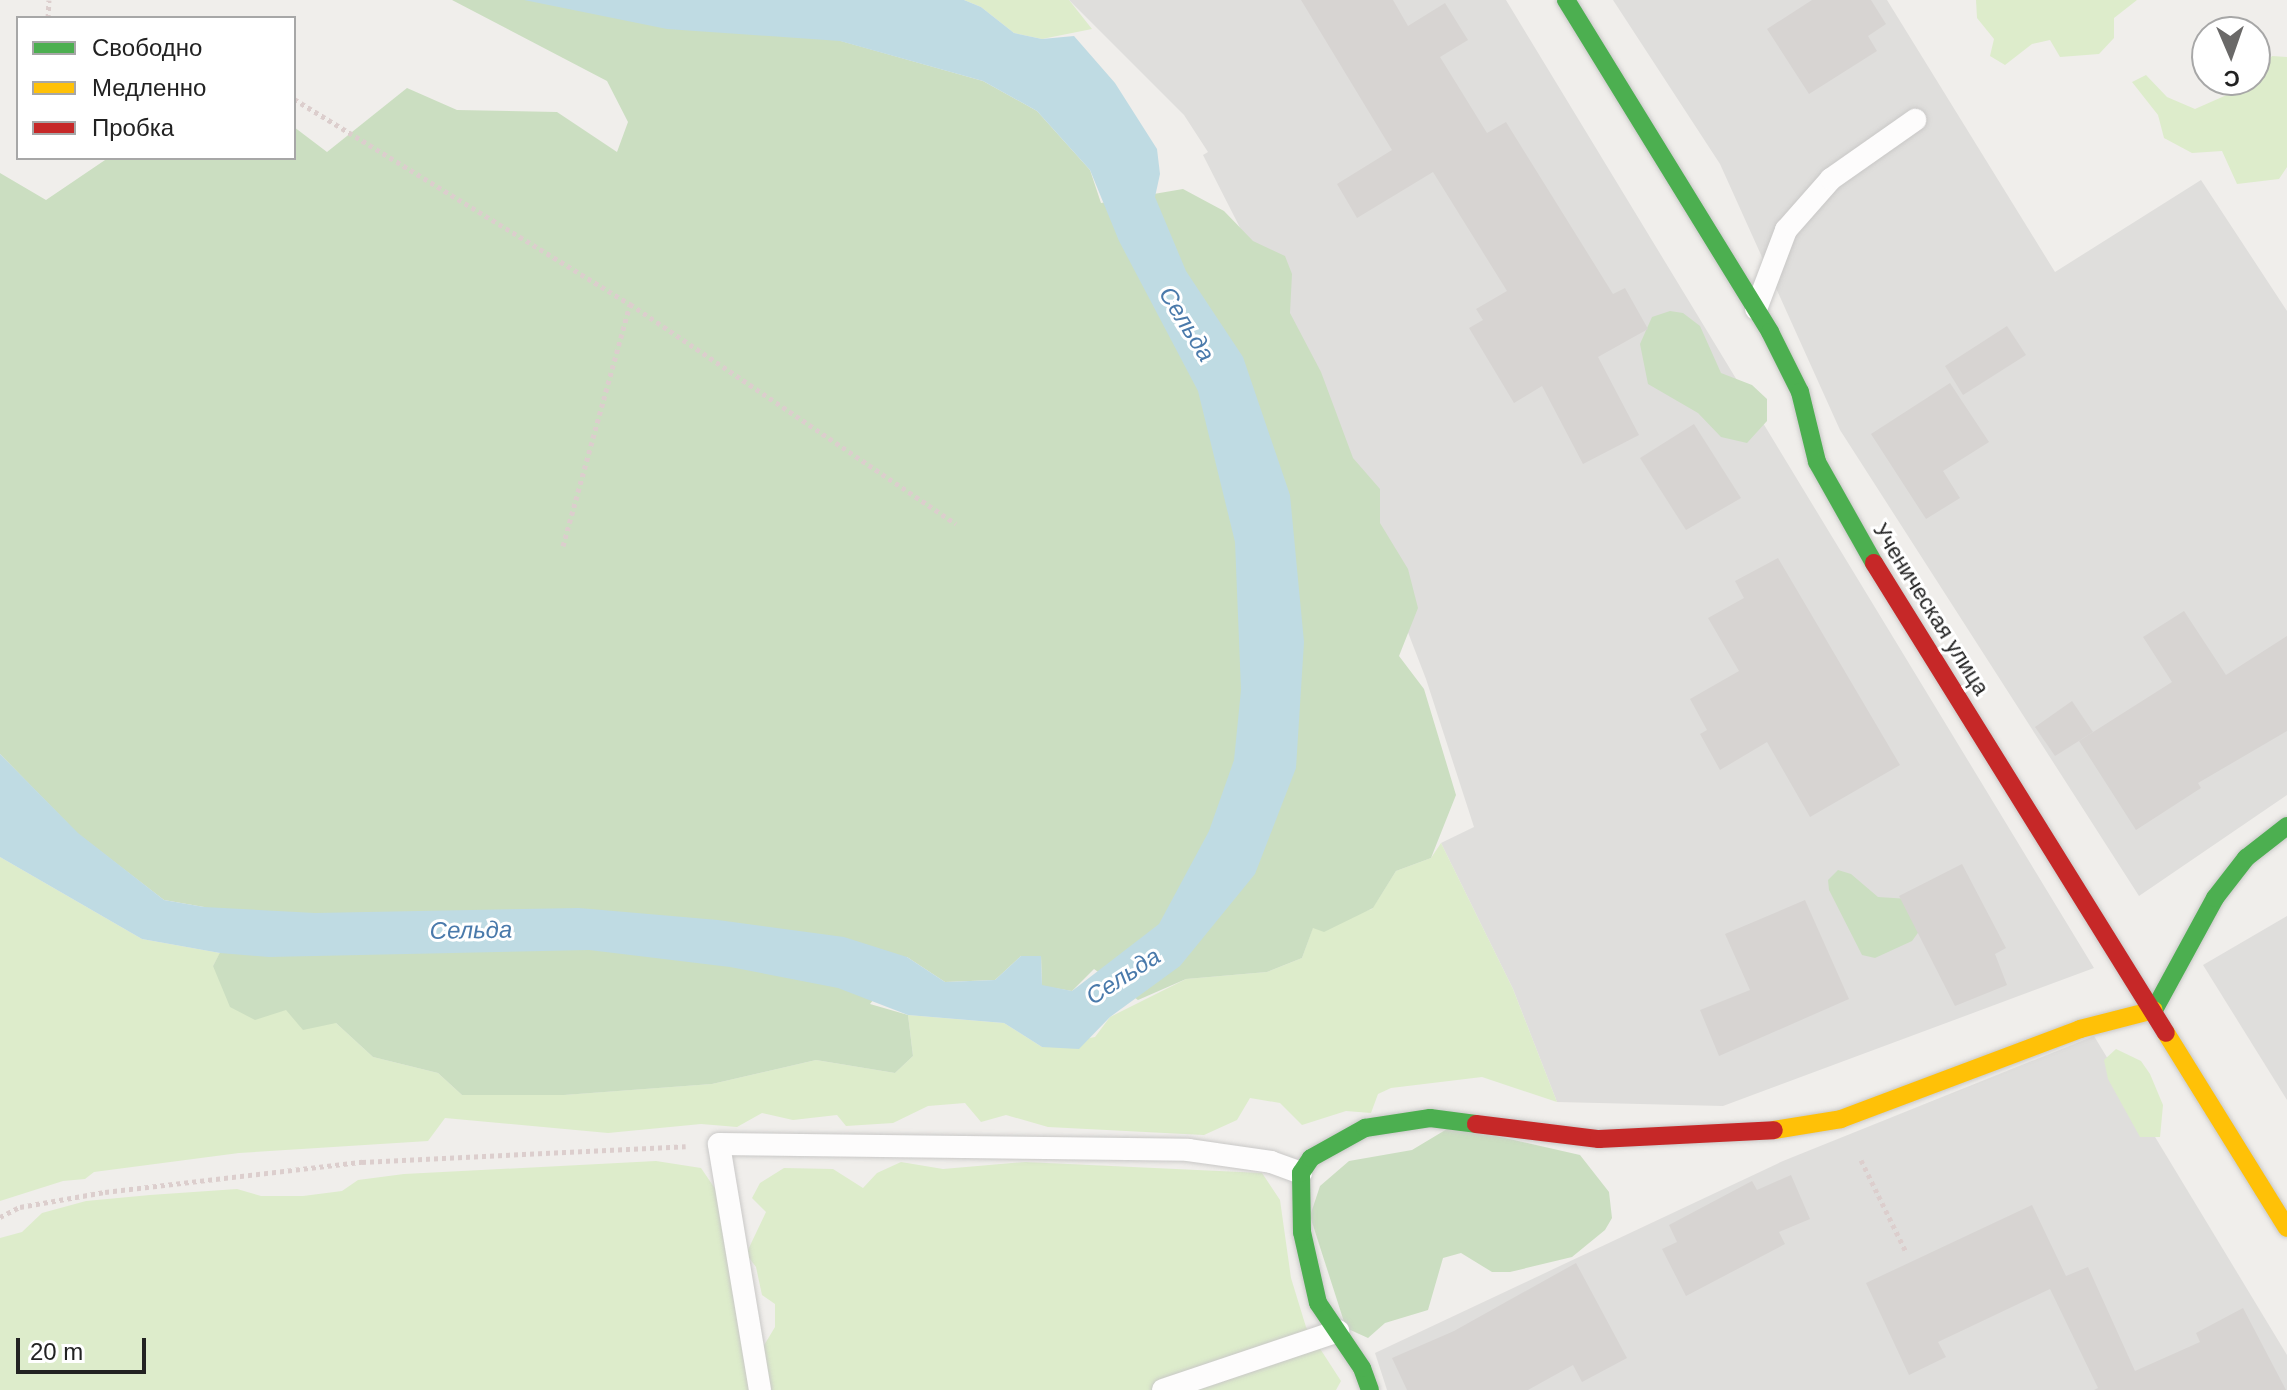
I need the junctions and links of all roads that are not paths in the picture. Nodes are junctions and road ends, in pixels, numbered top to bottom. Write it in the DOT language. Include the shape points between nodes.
graph roads {
  1 [pos="1566,0"];
  2 [pos="1915,120"];
  3 [pos="1756,309"];
  4 [pos="2287,826"];
  5 [pos="2153,1012"];
  6 [pos="1301,1173"];
  7 [pos="2287,1228"];
  8 [pos="1338,1331"];
  9 [pos="760,1390"];
  10 [pos="1163,1390"];
  11 [pos="1370,1390"];
  1 -- 3 [label="street, Ученическая улица"];
  2 -- 3 [label="lane" via="1831,179 1786,230"];
  3 -- 5 [label="street, Ученическая улица" via="1800,392 1817,462 1835,500"];
  4 -- 5 [label="street" via="2246,858 2215,898"];
  5 -- 6 [label="street" via="2080,1029 1841,1119 1773,1130 1599,1139 1430,1118 1365,1128 1311,1158"];
  5 -- 7 [label="street, Ученическая улица"];
  6 -- 8 [label="street" via="1302,1232 1318,1303"];
  6 -- 9 [label="lane" via="1271,1162 1188,1150 719,1144"];
  8 -- 10 [label="lane"];
  8 -- 11 [label="street"];
}
